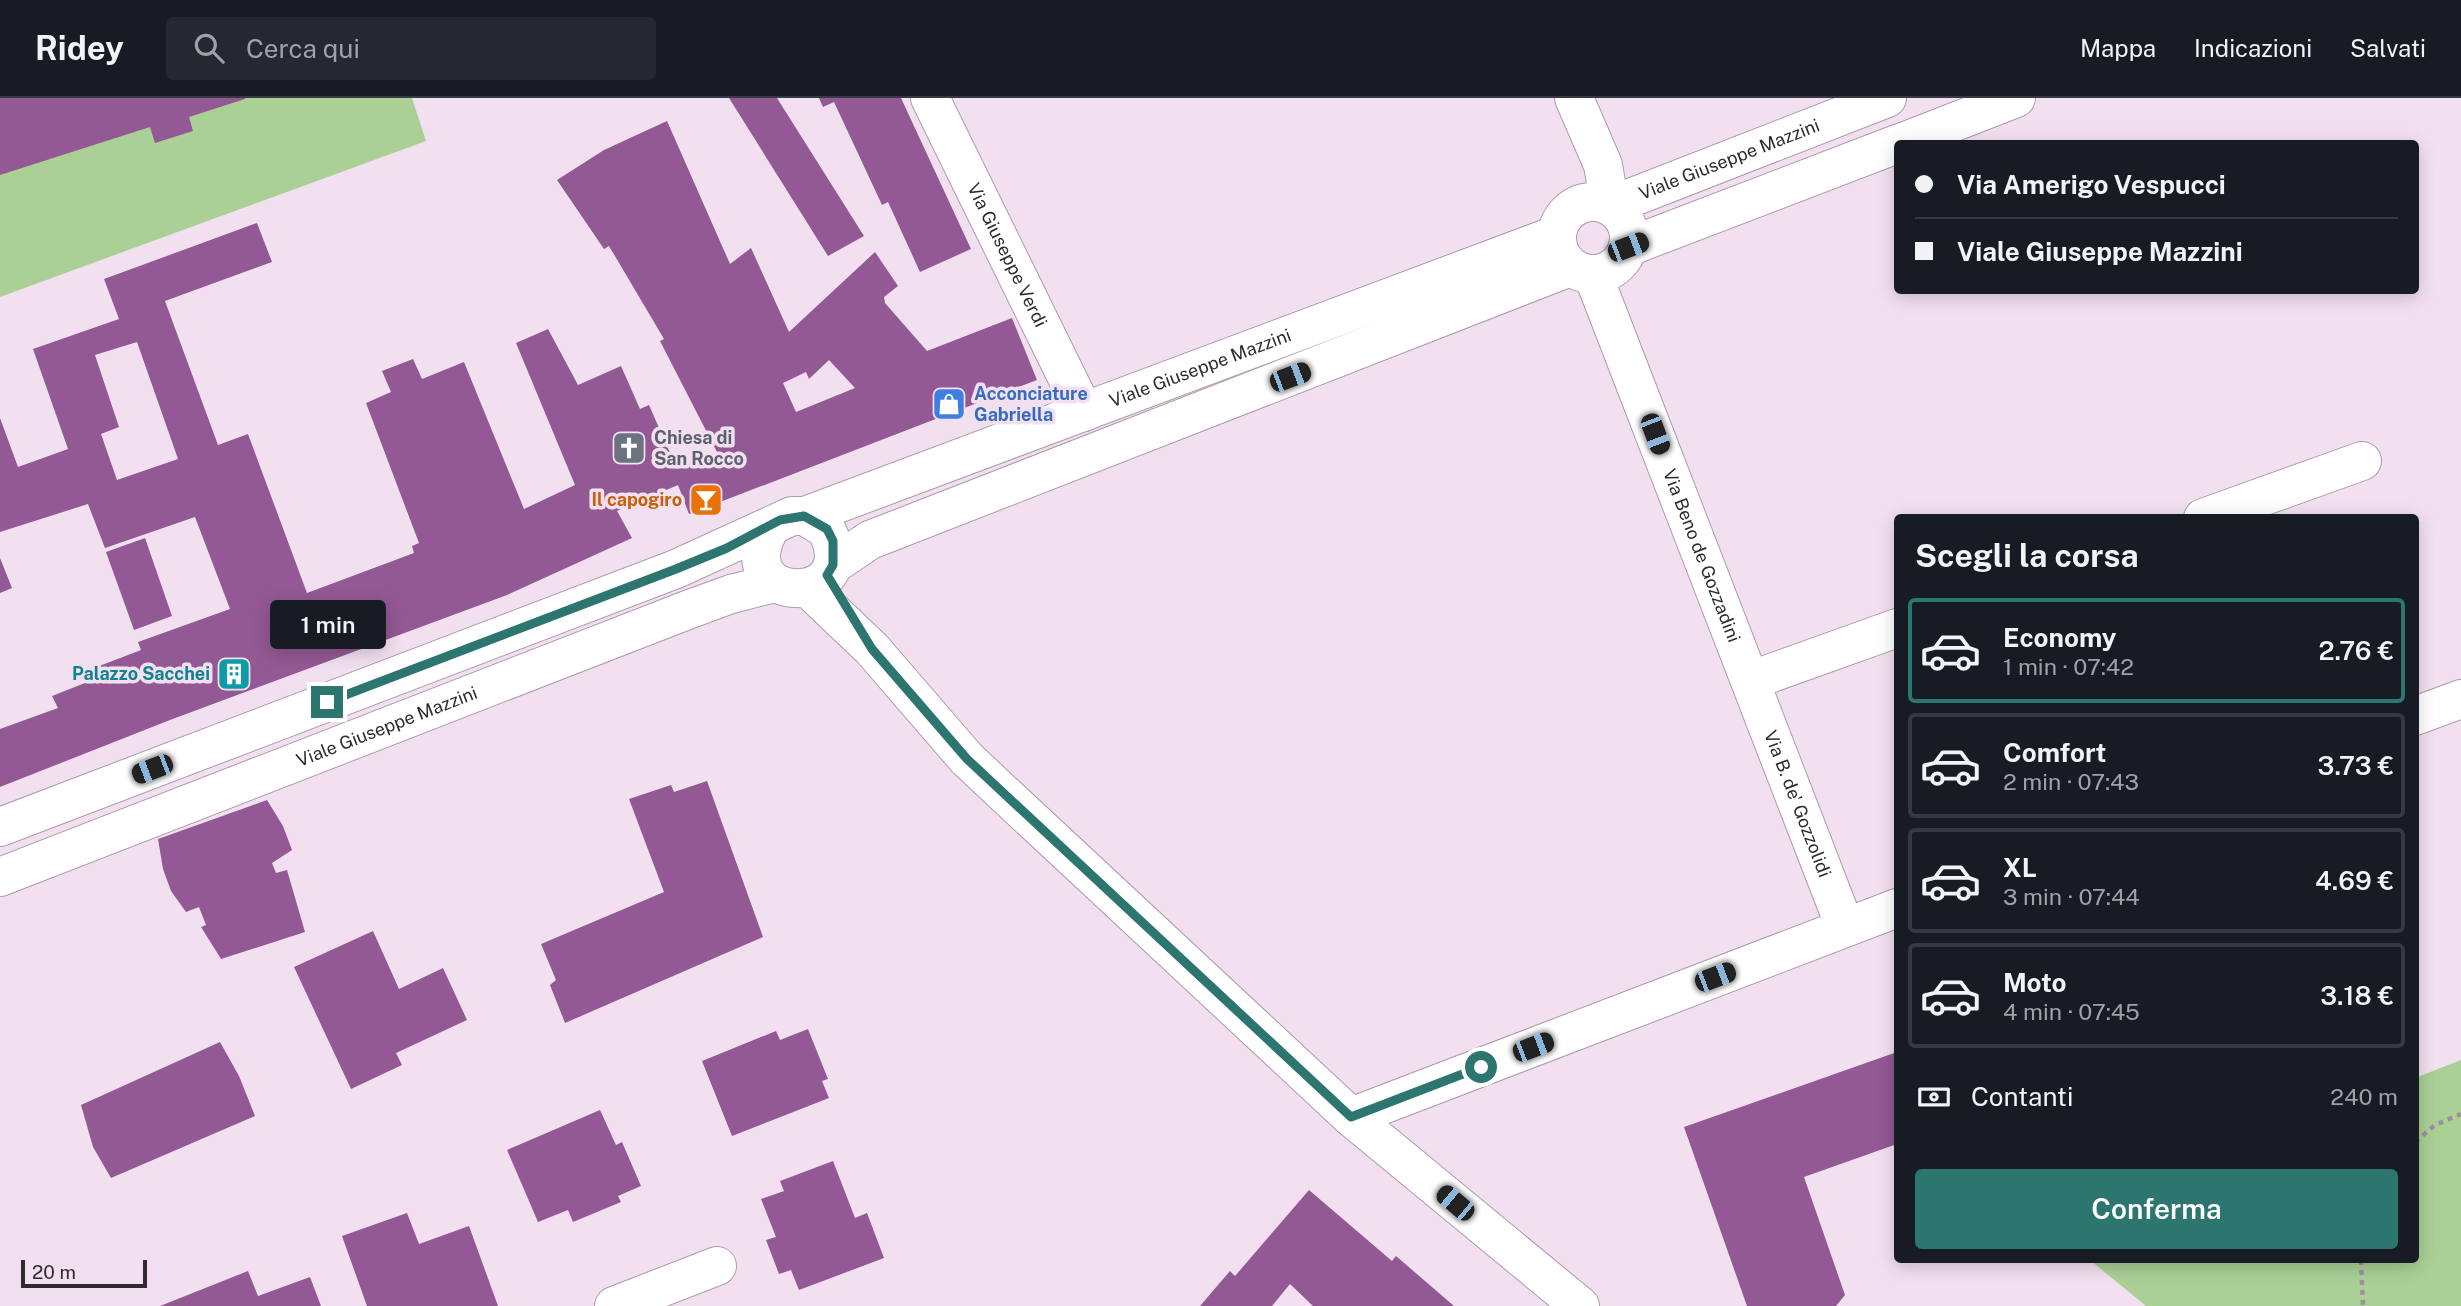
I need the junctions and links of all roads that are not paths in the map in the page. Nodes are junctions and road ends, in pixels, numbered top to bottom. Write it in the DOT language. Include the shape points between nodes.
graph roads {
  1 [pos="930,98"];
  2 [pos="1574,98"];
  3 [pos="1887,98"];
  4 [pos="2016,98"];
  5 [pos="1907,140"];
  6 [pos="1894,145"];
  7 [pos="1610,206"];
  8 [pos="1628,247"];
  9 [pos="1573,259"];
  10 [pos="1084,412"];
  11 [pos="2362,461"];
  12 [pos="2214,514"];
  13 [pos="787,522"];
  14 [pos="811,578"];
  15 [pos="1894,629"];
  16 [pos="1752,680"];
  17 [pos="2461,699"];
  18 [pos="2419,715"];
  19 [pos="0,827"];
  20 [pos="0,877"];
  21 [pos="1894,909"];
  22 [pos="1845,927"];
  23 [pos="1351,1117"];
  24 [pos="717,1266"];
  25 [pos="614,1306"];
  26 [pos="1580,1306"];
  1 -- 10 [label="street, Via Giuseppe Verdi"];
  2 -- 7 [label="street" via="1603,164"];
  3 -- 7 [label="street, Viale Giuseppe Mazzini"];
  4 -- 5 [label="street"];
  6 -- 8 [label="street"];
  7 -- 8 [label="street" via="1626,223"];
  7 -- 9 [label="street" via="1587,202 1575,206 1559,223"];
  8 -- 9 [label="street" via="1615,267"];
  9 -- 10 [label="street, Viale Giuseppe Mazzini"];
  9 -- 14 [label="street, Viale Giuseppe Mazzini" via="870,540"];
  9 -- 16 [label="street, Via Beno de Gozzadini"];
  10 -- 13 [label="street, Viale Giuseppe Mazzini"];
  11 -- 12 [label="street"];
  13 -- 14 [label="street" via="827,529 833,541"];
  13 -- 14 [label="street" via="761,551 762,564"];
  13 -- 19 [label="street, Viale Giuseppe Mazzini" via="676,569"];
  14 -- 20 [label="street, Viale Giuseppe Mazzini" via="731,594 690,609"];
  14 -- 23 [label="street" via="967,759"];
  15 -- 16 [label="street"];
  16 -- 22 [label="street, Via B. de' Gozzolidi"];
  17 -- 18 [label="street"];
  21 -- 22 [label="street"];
  22 -- 23 [label="street"];
  23 -- 26 [label="street"];
  24 -- 25 [label="street"];
}
